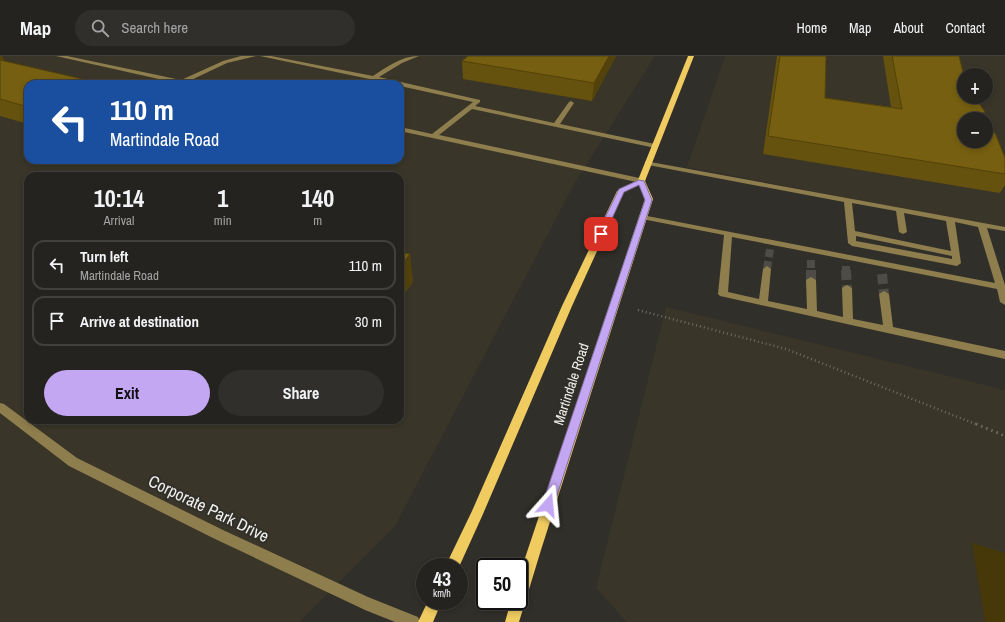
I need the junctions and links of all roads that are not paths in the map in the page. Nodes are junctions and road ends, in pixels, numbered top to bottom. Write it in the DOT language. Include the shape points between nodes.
graph roads {
  1 [pos="59,56"];
  2 [pos="253,56"];
  3 [pos="263,56"];
  4 [pos="416,56"];
  5 [pos="691,56"];
  6 [pos="240,57"];
  7 [pos="374,78"];
  8 [pos="173,80"];
  9 [pos="186,80"];
  10 [pos="383,80"];
  11 [pos="404,85"];
  12 [pos="571,103"];
  13 [pos="470,107"];
  14 [pos="556,125"];
  15 [pos="404,130"];
  16 [pos="434,136"];
  17 [pos="655,146"];
  18 [pos="648,163"];
  19 [pos="641,181"];
  20 [pos="848,200"];
  21 [pos="900,210"];
  22 [pos="642,217"];
  23 [pos="950,219"];
  24 [pos="982,225"];
  25 [pos="1005,229"];
  26 [pos="903,232"];
  27 [pos="728,234"];
  28 [pos="811,250"];
  29 [pos="811,260"];
  30 [pos="882,264"];
  31 [pos="767,269"];
  32 [pos="882,274"];
  33 [pos="811,280"];
  34 [pos="1000,287"];
  35 [pos="848,288"];
  36 [pos="884,294"];
  37 [pos="1005,302"];
  38 [pos="763,303"];
  39 [pos="812,313"];
  40 [pos="848,321"];
  41 [pos="888,330"];
  42 [pos="1005,355"];
  43 [pos="0,408"];
  44 [pos="456,558"];
  45 [pos="528,570"];
  46 [pos="431,610"];
  47 [pos="516,610"];
  48 [pos="413,622"];
  49 [pos="425,622"];
  50 [pos="512,622"];
  1 -- 8 [label="street"];
  2 -- 6 [label="street"];
  3 -- 7 [label="street"];
  4 -- 7 [label="street" via="400,62"];
  5 -- 17 [label="main road"];
  6 -- 9 [label="street" via="217,64"];
  7 -- 10 [label="street"];
  11 -- 13 [label="street" via="478,101"];
  12 -- 14 [label="street"];
  13 -- 14 [label="street"];
  13 -- 16 [label="street"];
  14 -- 17 [label="street"];
  15 -- 16 [label="street"];
  16 -- 19 [label="street"];
  17 -- 18 [label="main road"];
  18 -- 19 [label="main road"];
  18 -- 20 [label="street"];
  19 -- 22 [label="main road, Martindale Road" via="648,200"];
  19 -- 44 [label="main road" via="621,191 567,306"];
  20 -- 21 [label="street"];
  20 -- 23 [label="street" via="851,233 956,254"];
  21 -- 23 [label="street"];
  21 -- 26 [label="street"];
  22 -- 27 [label="street"];
  22 -- 45 [label="main road, Martindale Road"];
  23 -- 24 [label="street"];
  24 -- 25 [label="street"];
  24 -- 34 [label="street"];
  27 -- 28 [label="street" via="770,246"];
  27 -- 38 [label="street" via="723,294"];
  28 -- 29 [label="street"];
  28 -- 30 [label="street" via="846,261"];
  30 -- 32 [label="street"];
  30 -- 34 [label="street"];
  31 -- 38 [label="street"];
  33 -- 39 [label="street"];
  34 -- 37 [label="street"];
  35 -- 40 [label="street"];
  36 -- 41 [label="street"];
  38 -- 39 [label="street"];
  39 -- 40 [label="street"];
  40 -- 41 [label="street"];
  41 -- 42 [label="street"];
  43 -- 48 [label="street, Corporate Park Drive" via="73,462 365,603"];
  46 -- 49 [label="main road"];
  47 -- 50 [label="main road, Martindale Road"];
}
